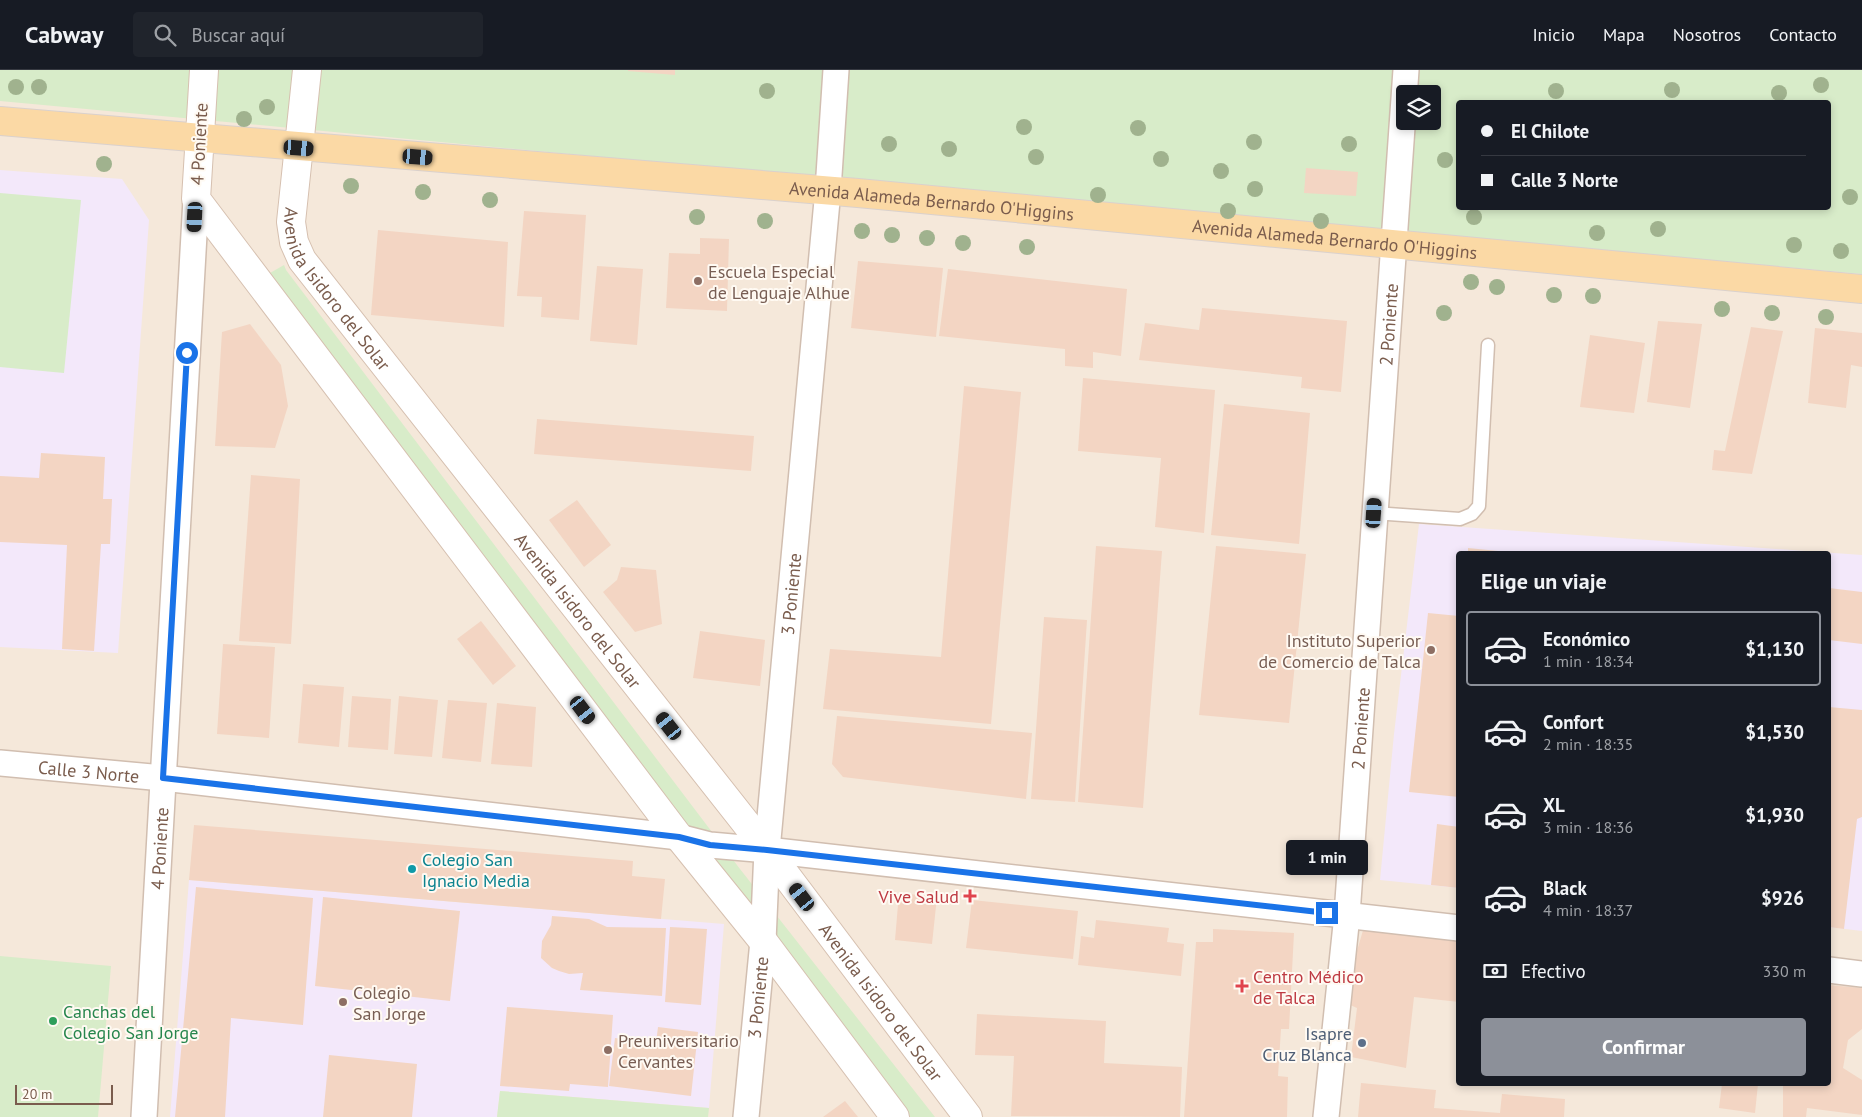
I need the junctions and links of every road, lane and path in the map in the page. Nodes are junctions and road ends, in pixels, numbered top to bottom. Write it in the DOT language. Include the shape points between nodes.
graph roads {
  1 [pos="204,70"];
  2 [pos="307,70"];
  3 [pos="836,70"];
  4 [pos="1406,70"];
  5 [pos="0,121"];
  6 [pos="199,138"];
  7 [pos="299,148"];
  8 [pos="828,190"];
  9 [pos="196,199"];
  10 [pos="1393,244"];
  11 [pos="1862,290"];
  12 [pos="1488,345"];
  13 [pos="1374,513"];
  14 [pos="0,764"];
  15 [pos="163,778"];
  16 [pos="679,837"];
  17 [pos="767,850"];
  18 [pos="1347,915"];
  19 [pos="1456,928"];
  20 [pos="763,941"];
  21 [pos="1831,970"];
  22 [pos="1862,974"];
  23 [pos="144,1117"];
  24 [pos="746,1117"];
  25 [pos="895,1117"];
  26 [pos="968,1117"];
  27 [pos="1326,1117"];
  1 -- 6 [label="main road, 4 Poniente"];
  2 -- 7 [label="main road, Avenida Isidoro del Solar"];
  3 -- 8 [label="street, 3 Poniente"];
  4 -- 10 [label="street, 2 Poniente"];
  5 -- 6 [label="main road, Avenida Alameda Bernardo O'Higgins"];
  6 -- 7 [label="main road, Avenida Alameda Bernardo O'Higgins"];
  6 -- 9 [label="main road, 4 Poniente"];
  7 -- 8 [label="main road, Avenida Alameda Bernardo O'Higgins"];
  7 -- 17 [label="main road, Avenida Isidoro del Solar" via="291,222 294,242 302,260"];
  8 -- 10 [label="main road, Avenida Alameda Bernardo O'Higgins"];
  8 -- 17 [label="street, 3 Poniente"];
  9 -- 15 [label="street, 4 Poniente"];
  9 -- 16 [label="main road"];
  10 -- 11 [label="main road, Avenida Alameda Bernardo O'Higgins"];
  10 -- 13 [label="street, 2 Poniente"];
  12 -- 13 [label="lane" via="1479,506 1472,514 1460,518"];
  13 -- 18 [label="street, 2 Poniente"];
  14 -- 15 [label="street, Calle 3 Norte"];
  15 -- 16 [label="street, Calle 3 Norte"];
  15 -- 23 [label="street, 4 Poniente"];
  16 -- 17 [label="street, Calle 3 Norte" via="710,845"];
  16 -- 20 [label="main road"];
  17 -- 18 [label="street, Calle 3 Norte"];
  17 -- 20 [label="street, 3 Poniente"];
  17 -- 26 [label="main road, Avenida Isidoro del Solar"];
  18 -- 19 [label="street, Calle 3 Norte"];
  18 -- 27 [label="street, 2 Poniente"];
  20 -- 24 [label="street, 3 Poniente"];
  20 -- 25 [label="main road"];
  21 -- 22 [label="street"];
}
